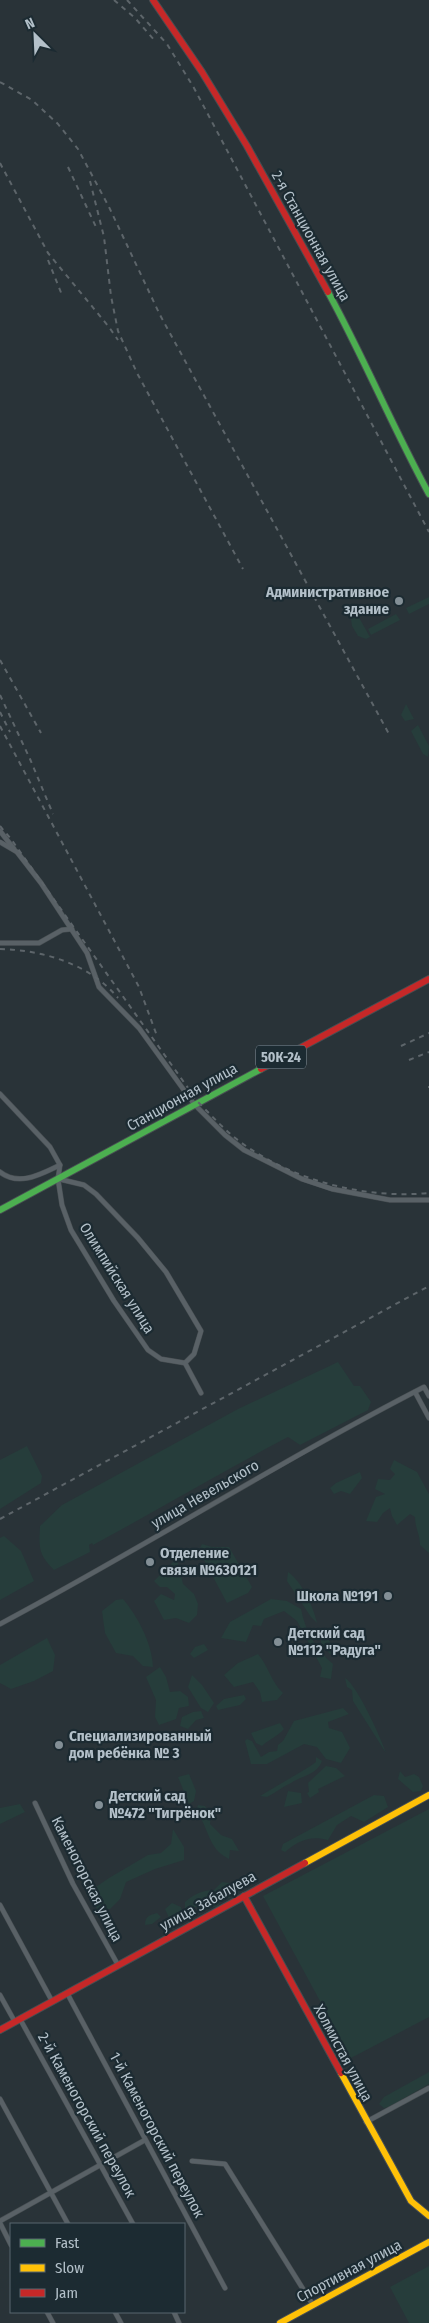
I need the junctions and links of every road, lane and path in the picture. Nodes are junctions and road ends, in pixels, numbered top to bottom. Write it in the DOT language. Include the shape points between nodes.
graph roads {
  1 [pos="153,0"];
  2 [pos="429,494"];
  3 [pos="0,831"];
  4 [pos="0,842"];
  5 [pos="17,852"];
  6 [pos="72,929"];
  7 [pos="0,944"];
  8 [pos="429,979"];
  9 [pos="0,1094"];
  10 [pos="194,1104"];
  11 [pos="60,1165"];
  12 [pos="0,1172"];
  13 [pos="58,1179"];
  14 [pos="429,1200"];
  15 [pos="0,1210"];
  16 [pos="185,1363"];
  17 [pos="415,1392"];
  18 [pos="201,1394"];
  19 [pos="429,1396"];
  20 [pos="429,1418"];
  21 [pos="0,1624"];
  22 [pos="429,1795"];
  23 [pos="35,1803"];
  24 [pos="244,1896"];
  25 [pos="0,1905"];
  26 [pos="118,1965"];
  27 [pos="67,1993"];
  28 [pos="0,1995"];
  29 [pos="52,2001"];
  30 [pos="17,2020"];
  31 [pos="0,2030"];
  32 [pos="429,2088"];
  33 [pos="0,2099"];
  34 [pos="366,2122"];
  35 [pos="145,2140"];
  36 [pos="192,2161"];
  37 [pos="100,2165"];
  38 [pos="51,2193"];
  39 [pos="429,2216"];
  40 [pos="0,2222"];
  41 [pos="67,2223"];
  42 [pos="132,2223"];
  43 [pos="429,2242"];
  44 [pos="10,2243"];
  45 [pos="225,2288"];
  46 [pos="313,2305"];
  47 [pos="280,2323"];
  1 -- 2 [label="main road, 2-я Станционная улица" via="247,146 357,346"];
  3 -- 5 [label="street"];
  4 -- 5 [label="street"];
  5 -- 6 [label="street"];
  6 -- 7 [label="street" via="62,930 39,943"];
  6 -- 10 [label="street" via="87,953 99,987 139,1028"];
  8 -- 10 [label="main road, Станционная улица / 50К-24"];
  9 -- 11 [label="street" via="50,1147"];
  10 -- 13 [label="main road, Станционная улица / 50К-24"];
  10 -- 14 [label="street" via="244,1150 302,1179 332,1189 390,1200"];
  11 -- 12 [label="street" via="26,1179 8,1178"];
  11 -- 13 [label="street, Олимпийская улица"];
  13 -- 15 [label="main road, Станционная улица / 50К-24"];
  13 -- 16 [label="street, Олимпийская улица" via="62,1205 71,1230 114,1301 148,1350 161,1359"];
  13 -- 16 [label="street, Олимпийская улица" via="84,1185 96,1194 166,1272 202,1331 194,1354"];
  16 -- 18 [label="street"];
  17 -- 19 [label="street, улица Невельского" via="424,1387"];
  17 -- 20 [label="street"];
  17 -- 21 [label="street, улица Невельского"];
  22 -- 24 [label="main road, улица Забалуева"];
  23 -- 26 [label="street, Каменогорская улица" via="73,1884"];
  24 -- 26 [label="main road, улица Забалуева"];
  24 -- 34 [label="main road, Холмистая улица"];
  25 -- 29 [label="street"];
  26 -- 27 [label="main road, улица Забалуева"];
  27 -- 29 [label="main road, улица Забалуева"];
  27 -- 35 [label="street, 1-й Каменогорский переулок"];
  28 -- 30 [label="street, 2-й Каменогорский переулок"];
  29 -- 30 [label="main road, улица Забалуева"];
  30 -- 31 [label="main road, улица Забалуева"];
  30 -- 37 [label="street, 2-й Каменогорский переулок"];
  32 -- 34 [label="street"];
  33 -- 38 [label="street"];
  34 -- 39 [label="main road, Холмистая улица" via="411,2201"];
  35 -- 37 [label="street"];
  35 -- 45 [label="street, 1-й Каменогорский переулок"];
  36 -- 46 [label="street" via="225,2164"];
  37 -- 38 [label="street"];
  37 -- 42 [label="street, 2-й Каменогорский переулок"];
  38 -- 40 [label="street"];
  38 -- 41 [label="street"];
  40 -- 44 [label="street"];
  43 -- 46 [label="main road, Спортивная улица"];
  46 -- 47 [label="main road, Спортивная улица"];
}
